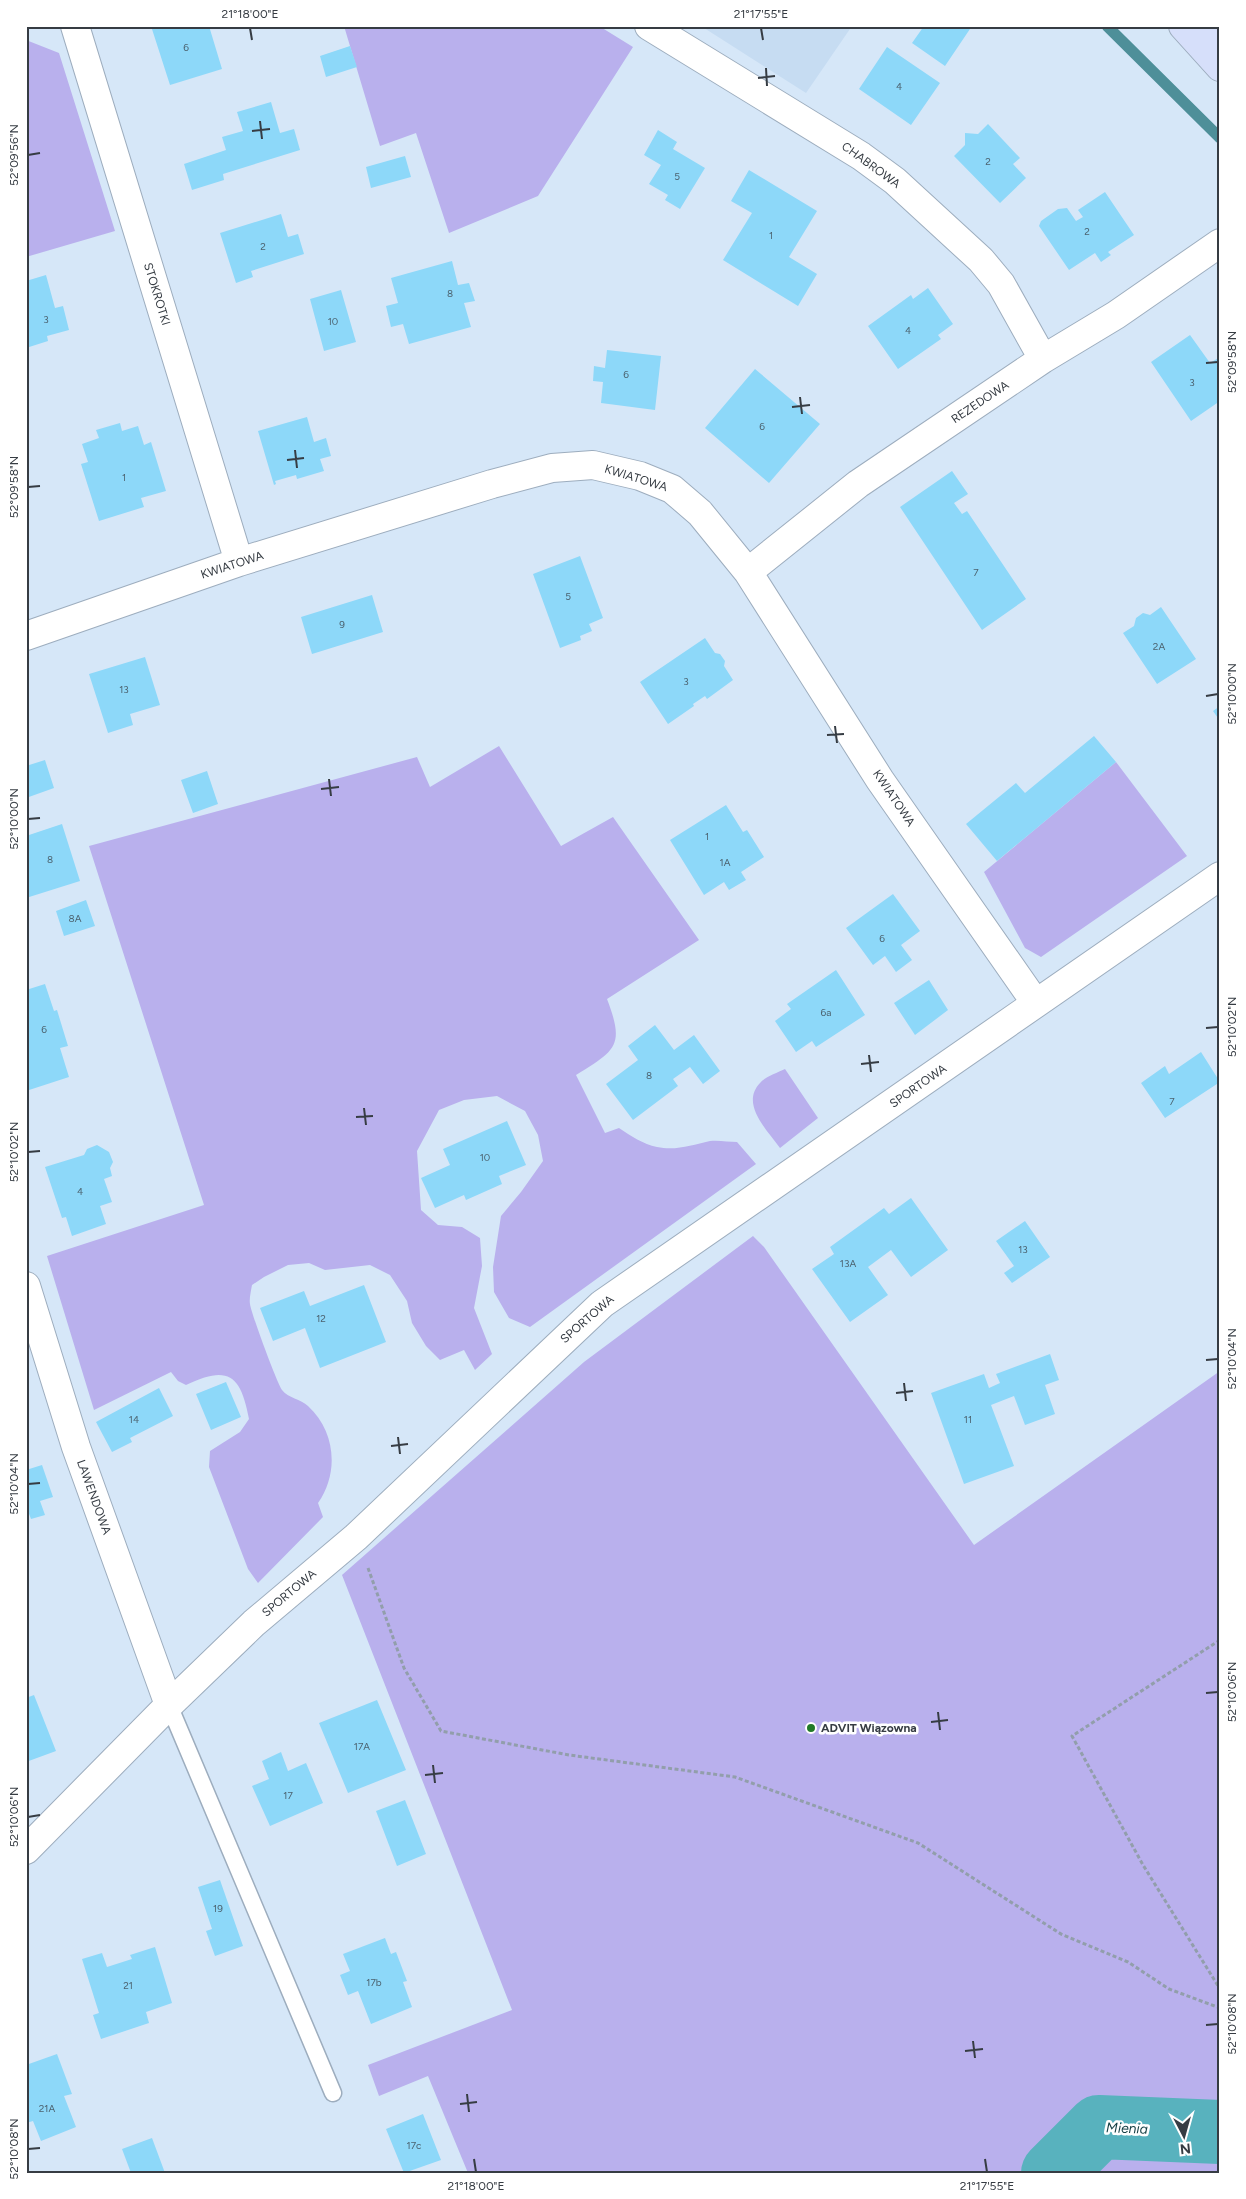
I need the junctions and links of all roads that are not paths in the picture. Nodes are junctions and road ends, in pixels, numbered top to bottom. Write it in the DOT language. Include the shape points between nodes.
graph roads {
  1 [pos="75,26"];
  2 [pos="649,26"];
  3 [pos="1182,26"];
  4 [pos="1197,26"];
  5 [pos="1220,36"];
  6 [pos="1220,67"];
  7 [pos="1220,243"];
  8 [pos="1043,359"];
  9 [pos="240,562"];
  10 [pos="748,572"];
  11 [pos="26,636"];
  12 [pos="1220,876"];
  13 [pos="1035,1002"];
  14 [pos="26,1286"];
  15 [pos="169,1705"];
  16 [pos="26,1850"];
  17 [pos="333,2093"];
  1 -- 9 [label="street, STOKROTKI"];
  2 -- 8 [label="street, CHABROWA" via="861,156 895,181 981,260 1001,284"];
  3 -- 6 [label="street"];
  4 -- 5 [label="street"];
  7 -- 8 [label="street, REZEDOWA" via="1116,315"];
  8 -- 10 [label="street, REZEDOWA" via="858,484"];
  9 -- 10 [label="street, KWIATOWA" via="492,484 552,468 593,465 640,476 672,489 700,513"];
  9 -- 11 [label="street, KWIATOWA"];
  10 -- 13 [label="street, KWIATOWA" via="880,780"];
  12 -- 13 [label="street, SPORTOWA"];
  13 -- 15 [label="street, SPORTOWA" via="602,1304 356,1537 254,1623"];
  14 -- 15 [label="street, LAWENDOWA" via="76,1447"];
  15 -- 16 [label="street, SPORTOWA"];
  15 -- 17 [label="lane"];
}
